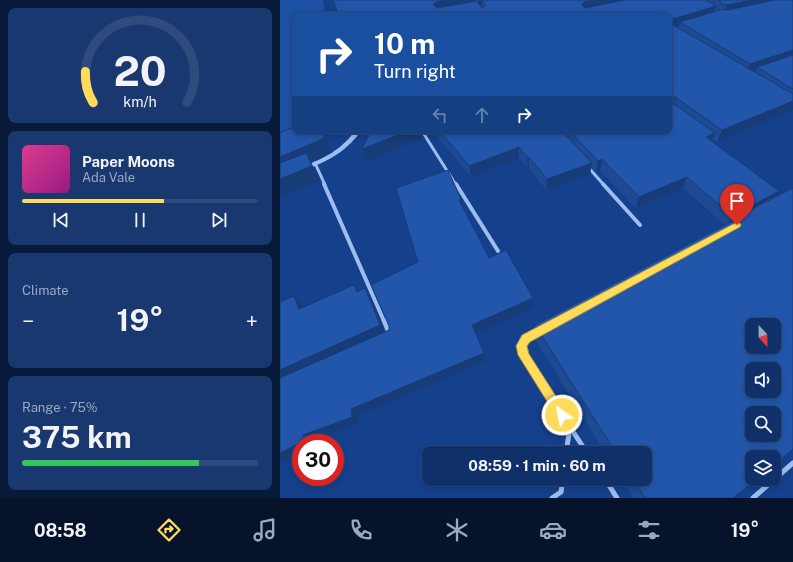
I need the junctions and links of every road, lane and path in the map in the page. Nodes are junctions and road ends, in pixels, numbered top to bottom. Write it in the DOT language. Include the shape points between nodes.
graph roads {
  1 [pos="356,134"];
  2 [pos="424,134"];
  3 [pos="315,164"];
  4 [pos="587,166"];
  5 [pos="301,169"];
  6 [pos="640,225"];
  7 [pos="498,251"];
  8 [pos="547,327"];
  9 [pos="384,340"];
  10 [pos="570,427"];
  11 [pos="567,446"];
  12 [pos="582,446"];
  13 [pos="793,463"];
  14 [pos="562,486"];
  15 [pos="609,486"];
  16 [pos="552,498"];
  17 [pos="617,498"];
  18 [pos="753,498"];
  1 -- 3 [label="street" via="337,154"];
  2 -- 7 [label="street"];
  3 -- 5 [label="street"];
  3 -- 9 [label="street" via="390,336"];
  4 -- 6 [label="street"];
  8 -- 10 [label="street" via="526,338 522,346 524,355"];
  10 -- 11 [label="street"];
  10 -- 12 [label="street"];
  13 -- 18 [label="street"];
  14 -- 16 [label="street" via="561,492"];
  15 -- 17 [label="street"];
}
